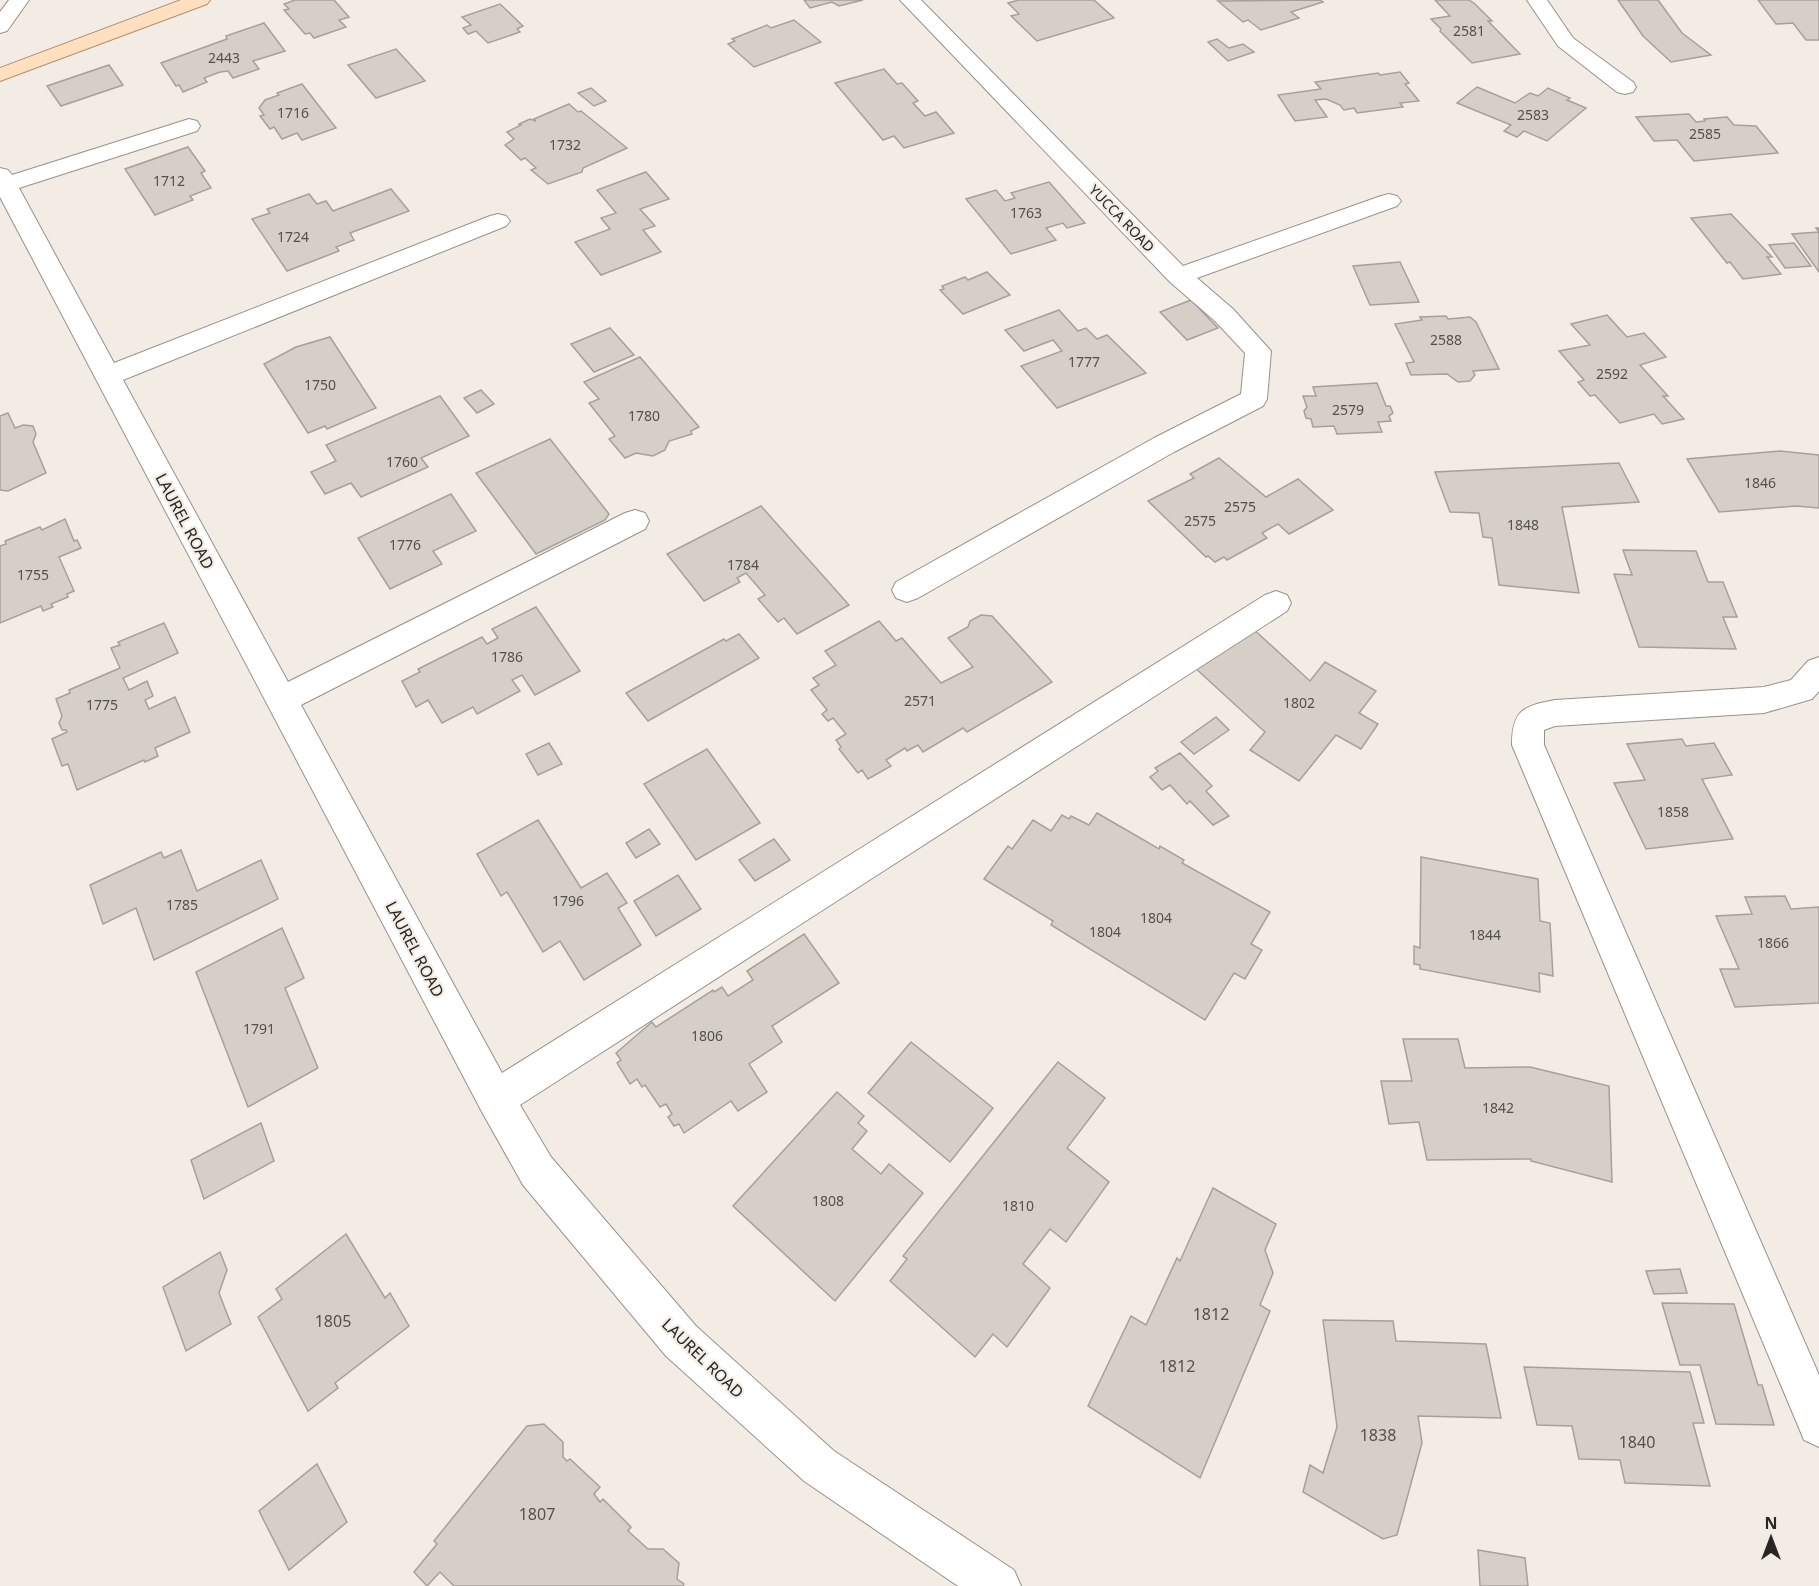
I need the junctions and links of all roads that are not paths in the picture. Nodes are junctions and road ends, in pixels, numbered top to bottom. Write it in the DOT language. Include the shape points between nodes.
graph roads {
  1 [pos="19,0"];
  2 [pos="200,0"];
  3 [pos="910,0"];
  4 [pos="1537,0"];
  5 [pos="0,27"];
  6 [pos="0,75"];
  7 [pos="1625,87"];
  8 [pos="189,126"];
  9 [pos="3,180"];
  10 [pos="1389,201"];
  11 [pos="498,221"];
  12 [pos="1179,276"];
  13 [pos="108,376"];
  14 [pos="635,521"];
  15 [pos="907,590"];
  16 [pos="1276,603"];
  17 [pos="1819,670"];
  18 [pos="281,700"];
  19 [pos="495,1099"];
  20 [pos="1819,1425"];
  21 [pos="998,1586"];
  1 -- 5 [label="street"];
  2 -- 6 [label="main road"];
  3 -- 12 [label="street, YUCCA ROAD"];
  4 -- 7 [label="street" via="1565,42"];
  8 -- 9 [label="street"];
  9 -- 13 [label="street, LAUREL ROAD"];
  10 -- 12 [label="street"];
  11 -- 13 [label="street"];
  12 -- 15 [label="street, YUCCA ROAD" via="1258,351 1254,399"];
  13 -- 18 [label="street, LAUREL ROAD"];
  14 -- 18 [label="street"];
  16 -- 19 [label="street"];
  17 -- 20 [label="street" via="1801,690 1764,700 1555,713 1536,717 1527,726 1528,745"];
  18 -- 19 [label="street, LAUREL ROAD"];
  19 -- 21 [label="street, LAUREL ROAD" via="537,1171 681,1341 819,1466"];
}
